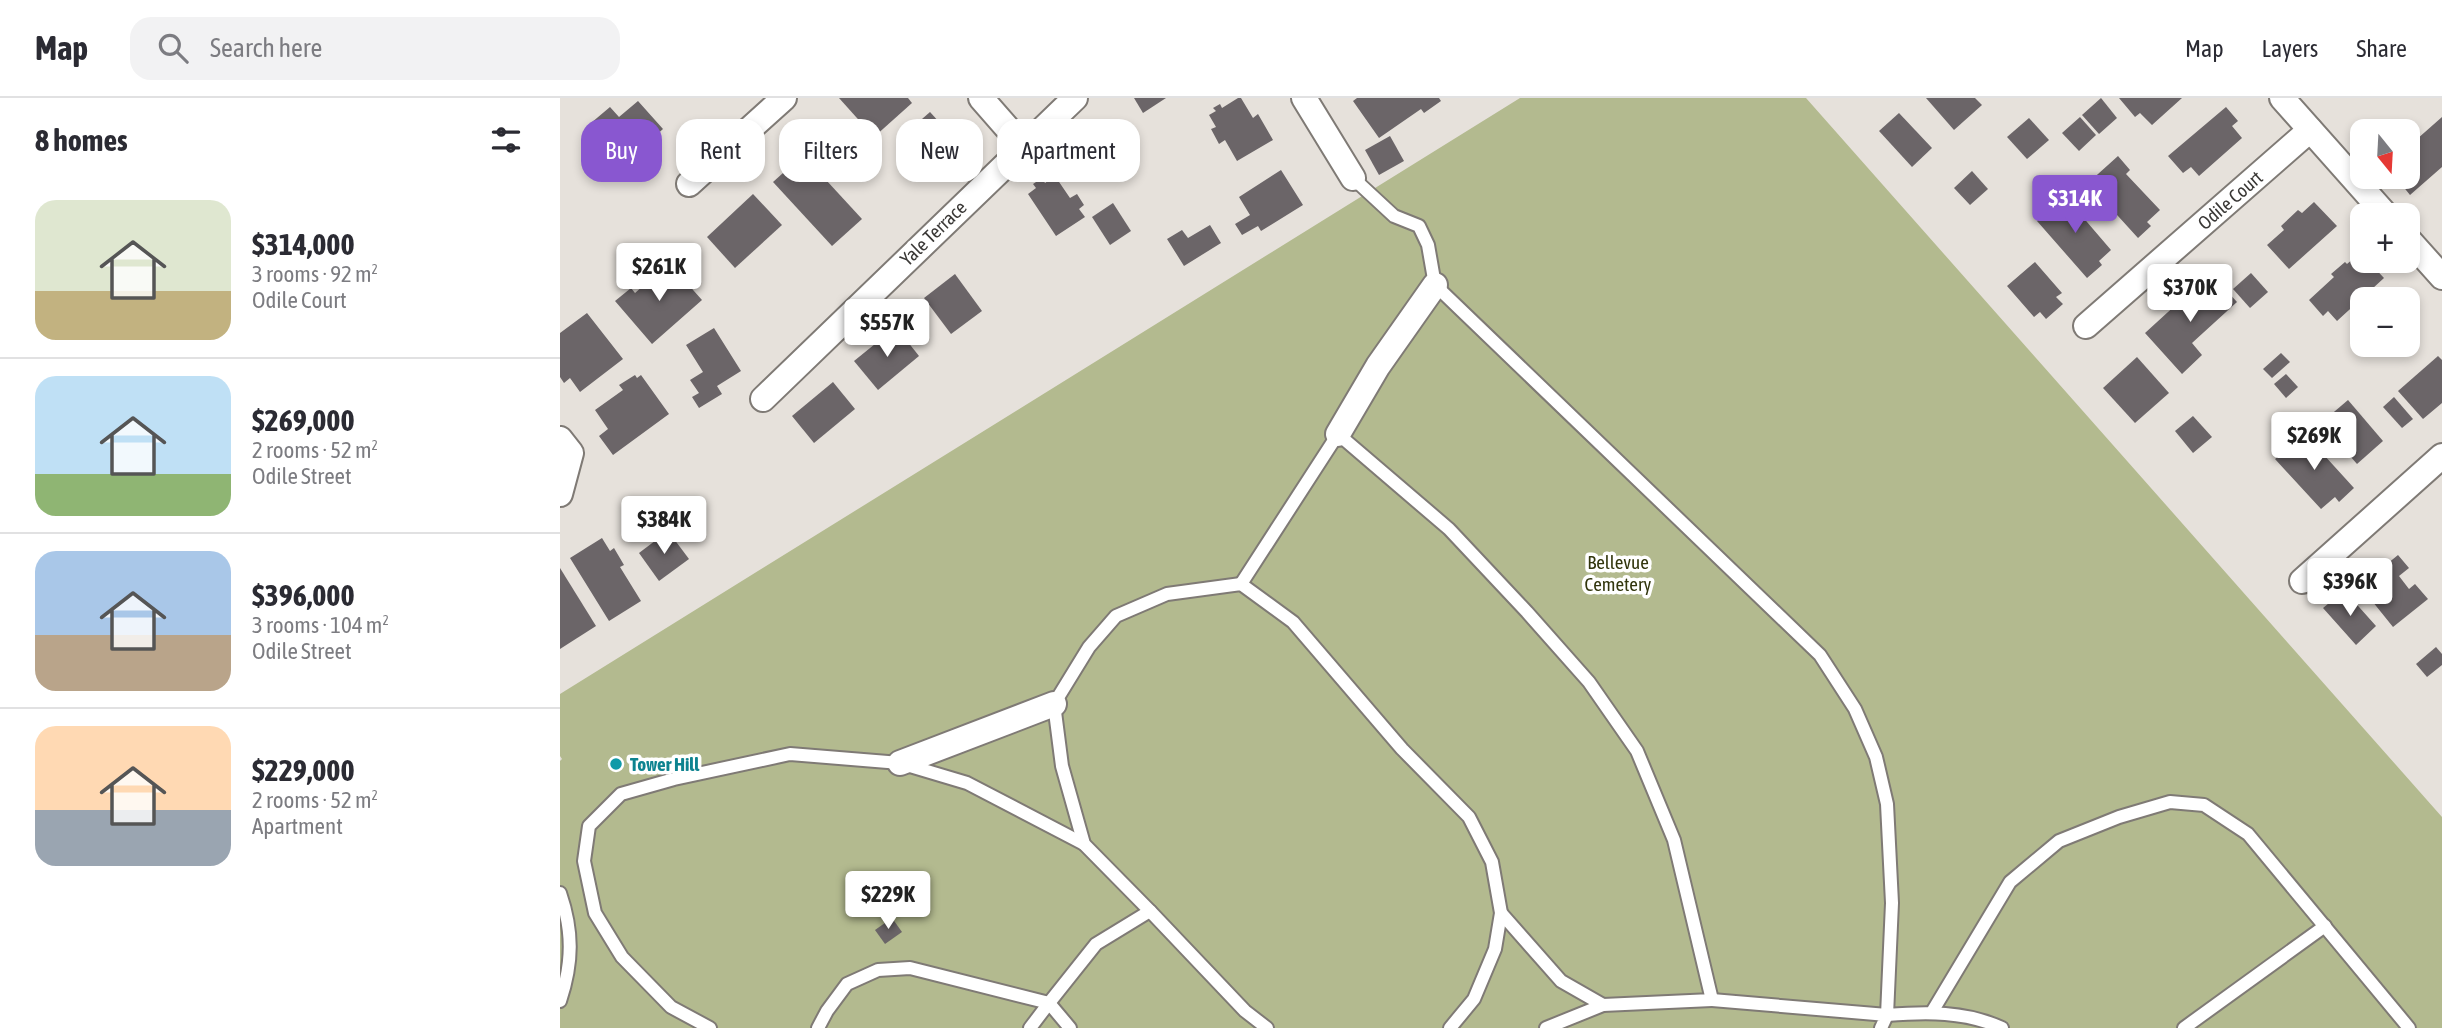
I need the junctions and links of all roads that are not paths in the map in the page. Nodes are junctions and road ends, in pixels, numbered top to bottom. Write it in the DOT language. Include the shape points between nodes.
graph roads {
  1 [pos="784,98"];
  2 [pos="981,98"];
  3 [pos="1075,98"];
  4 [pos="1304,98"];
  5 [pos="2282,98"];
  6 [pos="999,119"];
  7 [pos="1052,119"];
  8 [pos="2310,130"];
  9 [pos="997,171"];
  10 [pos="1353,178"];
  11 [pos="690,184"];
  12 [pos="2375,203"];
  13 [pos="2420,253"];
  14 [pos="2442,278"];
  15 [pos="1435,285"];
  16 [pos="2086,326"];
  17 [pos="763,399"];
  18 [pos="1338,434"];
  19 [pos="560,439"];
  20 [pos="2442,456"];
  21 [pos="561,493"];
  22 [pos="2302,581"];
  23 [pos="1241,584"];
  24 [pos="1054,704"];
  25 [pos="901,763"];
  26 [pos="1084,845"];
  27 [pos="560,892"];
  28 [pos="1150,911"];
  29 [pos="1501,913"];
  30 [pos="2325,926"];
  31 [pos="1712,1000"];
  32 [pos="560,1001"];
  33 [pos="1049,1003"];
  34 [pos="1602,1005"];
  35 [pos="1933,1012"];
  36 [pos="1887,1015"];
  37 [pos="710,1028"];
  38 [pos="818,1028"];
  39 [pos="1030,1028"];
  40 [pos="1070,1028"];
  41 [pos="1267,1028"];
  42 [pos="1450,1028"];
  43 [pos="1546,1028"];
  44 [pos="1881,1028"];
  45 [pos="2002,1028"];
  46 [pos="2184,1028"];
  47 [pos="2409,1028"];
  1 -- 11 [label="street"];
  2 -- 6 [label="street"];
  3 -- 7 [label="street, Yale Terrace"];
  4 -- 10 [label="street"];
  5 -- 8 [label="street"];
  8 -- 12 [label="street"];
  8 -- 16 [label="street, Odile Court"];
  9 -- 17 [label="street, Yale Terrace"];
  10 -- 15 [label="lane" via="1394,216 1419,226 1428,245"];
  13 -- 14 [label="street"];
  15 -- 18 [label="street" via="1378,366"];
  15 -- 36 [label="lane" via="1820,655 1855,709 1876,757 1887,804 1892,903"];
  18 -- 23 [label="lane"];
  18 -- 31 [label="lane" via="1449,529 1527,611 1589,682 1637,751 1674,840"];
  19 -- 21 [label="street" via="571,453"];
  20 -- 22 [label="street"];
  23 -- 24 [label="lane" via="1167,594 1115,616 1089,647"];
  23 -- 29 [label="lane" via="1293,622 1402,749 1469,817 1492,862"];
  24 -- 25 [label="street"];
  24 -- 26 [label="lane" via="1062,766"];
  25 -- 26 [label="lane" via="967,783"];
  25 -- 37 [label="lane" via="790,754 621,794 589,826 584,861 594,913 622,957 671,1007"];
  26 -- 28 [label="lane"];
  27 -- 32 [label="lane" via="569,919 571,960"];
  28 -- 33 [label="lane" via="1096,944"];
  28 -- 41 [label="lane" via="1245,1011"];
  29 -- 34 [label="lane" via="1561,981"];
  29 -- 42 [label="lane" via="1495,949 1474,999"];
  30 -- 35 [label="lane" via="2248,834 2204,805 2170,802 2059,841 2010,882"];
  30 -- 46 [label="lane"];
  30 -- 47 [label="lane"];
  31 -- 34 [label="lane"];
  31 -- 36 [label="lane"];
  33 -- 38 [label="lane" via="910,968 878,970 847,984"];
  33 -- 39 [label="lane"];
  33 -- 40 [label="lane"];
  34 -- 43 [label="lane"];
  35 -- 36 [label="lane"];
  35 -- 45 [label="lane" via="1984,1020"];
  36 -- 44 [label="lane"];
}
